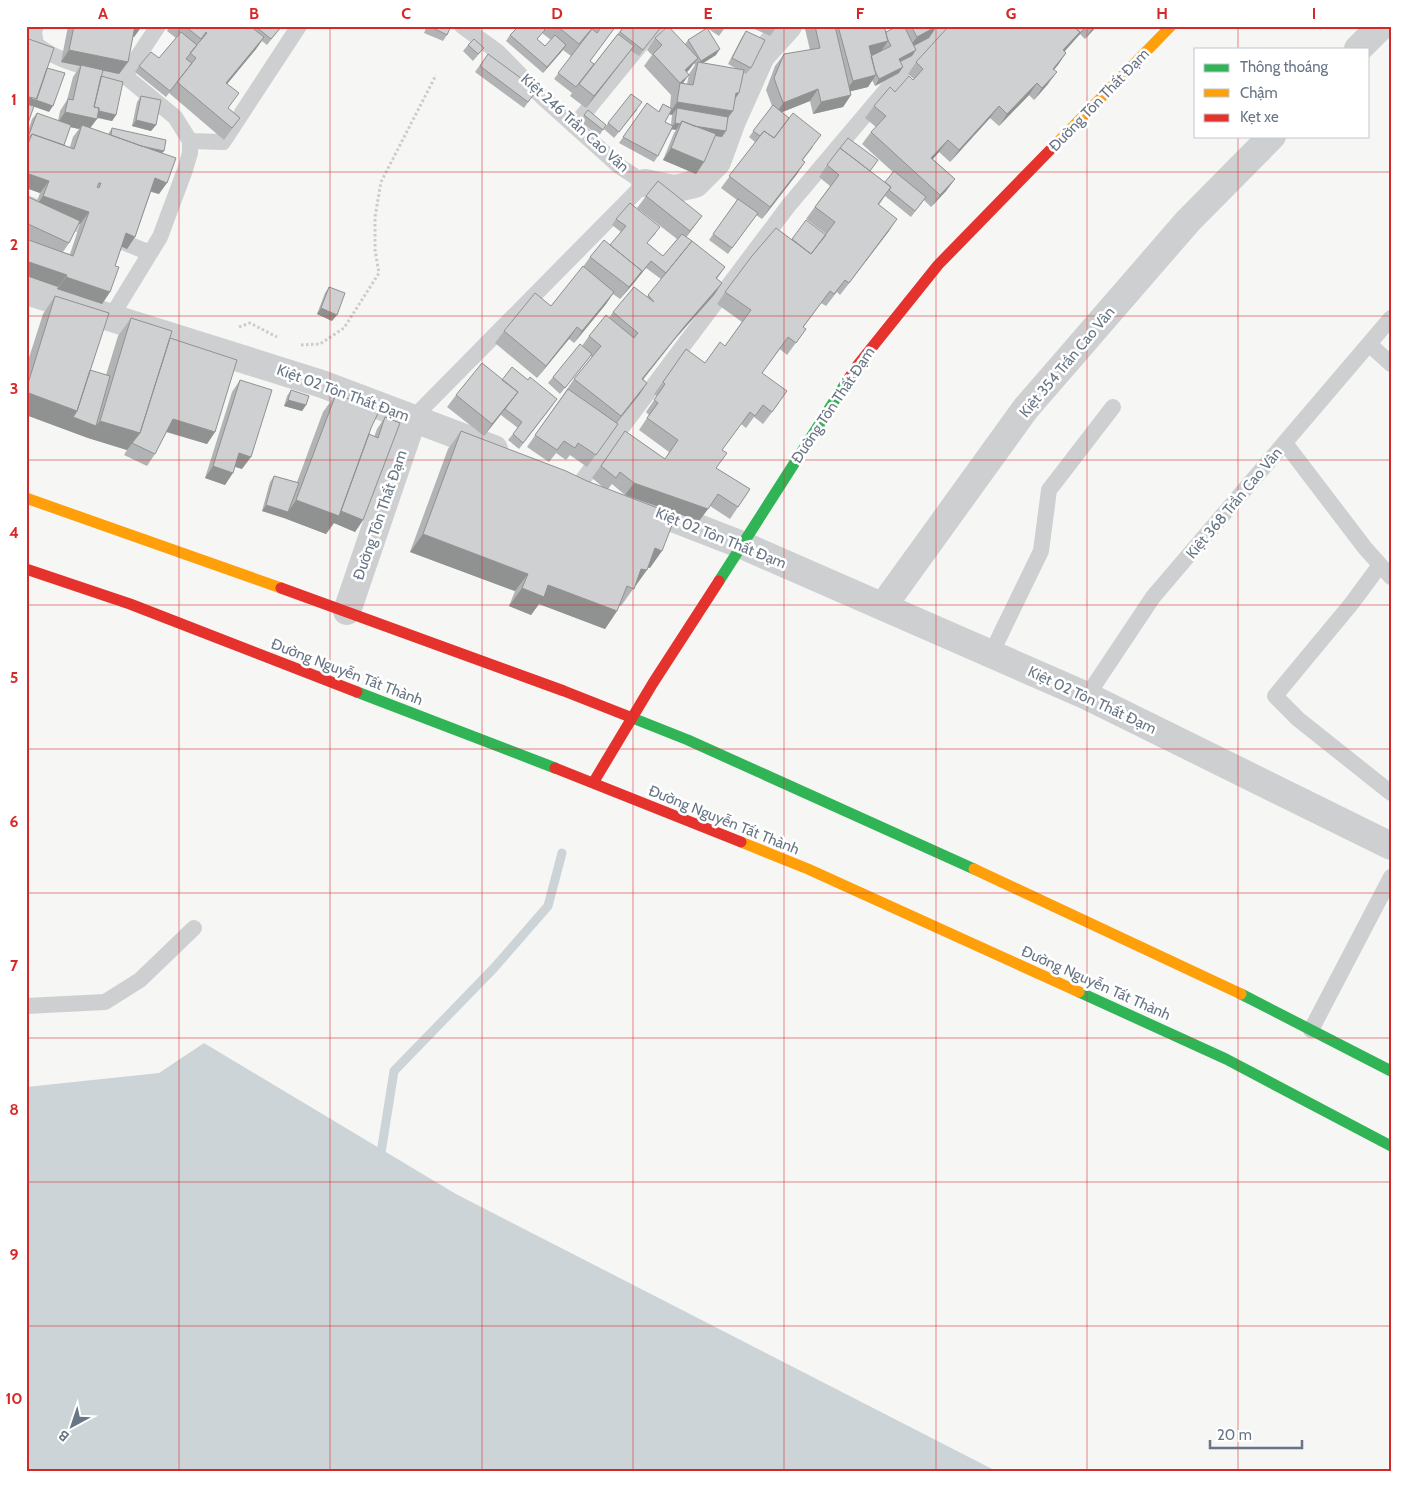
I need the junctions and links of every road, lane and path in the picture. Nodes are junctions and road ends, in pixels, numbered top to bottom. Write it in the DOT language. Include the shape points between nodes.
graph roads {
  1 [pos="36,26"];
  2 [pos="158,26"];
  3 [pos="299,26"];
  4 [pos="462,26"];
  5 [pos="656,26"];
  6 [pos="788,26"];
  7 [pos="943,26"];
  8 [pos="1171,26"];
  9 [pos="1381,26"];
  10 [pos="1359,48"];
  11 [pos="436,75"];
  12 [pos="125,76"];
  13 [pos="574,126"];
  14 [pos="1270,138"];
  15 [pos="190,141"];
  16 [pos="645,183"];
  17 [pos="26,203"];
  18 [pos="150,253"];
  19 [pos="26,291"];
  20 [pos="111,317"];
  21 [pos="1391,318"];
  22 [pos="285,341"];
  23 [pos="1369,344"];
  24 [pos="294,345"];
  25 [pos="220,352"];
  26 [pos="1391,364"];
  27 [pos="1113,407"];
  28 [pos="413,418"];
  29 [pos="1285,443"];
  30 [pos="521,459"];
  31 [pos="555,472"];
  32 [pos="581,482"];
  33 [pos="26,498"];
  34 [pos="742,544"];
  35 [pos="26,569"];
  36 [pos="1385,571"];
  37 [pos="883,606"];
  38 [pos="347,611"];
  39 [pos="991,654"];
  40 [pos="1087,696"];
  41 [pos="632,717"];
  42 [pos="593,783"];
  43 [pos="1391,793"];
  44 [pos="1387,839"];
  45 [pos="1391,877"];
  46 [pos="194,928"];
  47 [pos="26,1006"];
  48 [pos="1311,1030"];
  49 [pos="1391,1071"];
  50 [pos="1391,1146"];
  1 -- 12 [label="lane" via="36,44 43,50 80,65"];
  2 -- 12 [label="lane"];
  3 -- 15 [label="lane" via="223,142"];
  4 -- 13 [label="lane, Kiệt 246 Trần Cao Vân" via="498,52"];
  5 -- 13 [label="lane"];
  6 -- 16 [label="street, Kiệt 246 Trần Cao Vân" via="761,56 717,162 696,184 674,189"];
  7 -- 32 [label="lane" via="789,205"];
  8 -- 34 [label="main road, Đường Tôn Thất Đạm" via="938,265 857,366"];
  9 -- 10 [label="street"];
  11 -- 24 [label="path" via="382,182 375,217 374,250 379,273 344,328 320,344"];
  12 -- 15 [label="lane" via="174,117"];
  13 -- 16 [label="lane, Kiệt 246 Trần Cao Vân" via="619,166"];
  14 -- 37 [label="street, Kiệt 354 Trần Cao Vân" via="1188,220 1026,408"];
  15 -- 18 [label="lane" via="185,170 160,237"];
  16 -- 28 [label="lane"];
  17 -- 18 [label="lane"];
  18 -- 20 [label="lane"];
  19 -- 20 [label="street, Kiệt 02 Tôn Thất Đạm"];
  20 -- 25 [label="street, Kiệt 02 Tôn Thất Đạm"];
  21 -- 23 [label="lane, Kiệt 368 Trần Cao Vân"];
  22 -- 25 [label="path" via="250,324 233,328"];
  23 -- 26 [label="lane"];
  23 -- 29 [label="lane, Kiệt 368 Trần Cao Vân"];
  25 -- 28 [label="street, Kiệt 02 Tôn Thất Đạm" via="322,384"];
  27 -- 39 [label="lane" via="1049,490 1041,551"];
  28 -- 30 [label="street, Kiệt 02 Tôn Thất Đạm"];
  28 -- 38 [label="street, Đường Tôn Thất Đạm"];
  29 -- 36 [label="lane"];
  29 -- 40 [label="lane, Kiệt 368 Trần Cao Vân" via="1154,597"];
  31 -- 32 [label="street, Kiệt 02 Tôn Thất Đạm"];
  32 -- 34 [label="street, Kiệt 02 Tôn Thất Đạm"];
  33 -- 38 [label="main road"];
  34 -- 37 [label="street, Kiệt 02 Tôn Thất Đạm"];
  34 -- 41 [label="main road, Đường Tôn Thất Đạm"];
  35 -- 42 [label="main road, Đường Nguyễn Tất Thành" via="130,604"];
  36 -- 43 [label="lane" via="1352,603 1275,696 1298,719"];
  37 -- 39 [label="street, Kiệt 02 Tôn Thất Đạm"];
  38 -- 41 [label="main road"];
  39 -- 40 [label="street, Kiệt 02 Tôn Thất Đạm"];
  40 -- 44 [label="street, Kiệt 02 Tôn Thất Đạm"];
  41 -- 42 [label="main road, Đường Tôn Thất Đạm"];
  41 -- 48 [label="main road" via="1009,885 1253,999"];
  42 -- 50 [label="main road, Đường Nguyễn Tất Thành" via="808,869 1217,1055"];
  45 -- 48 [label="lane"];
  46 -- 47 [label="lane" via="140,980 105,1002"];
  48 -- 49 [label="main road"];
}
